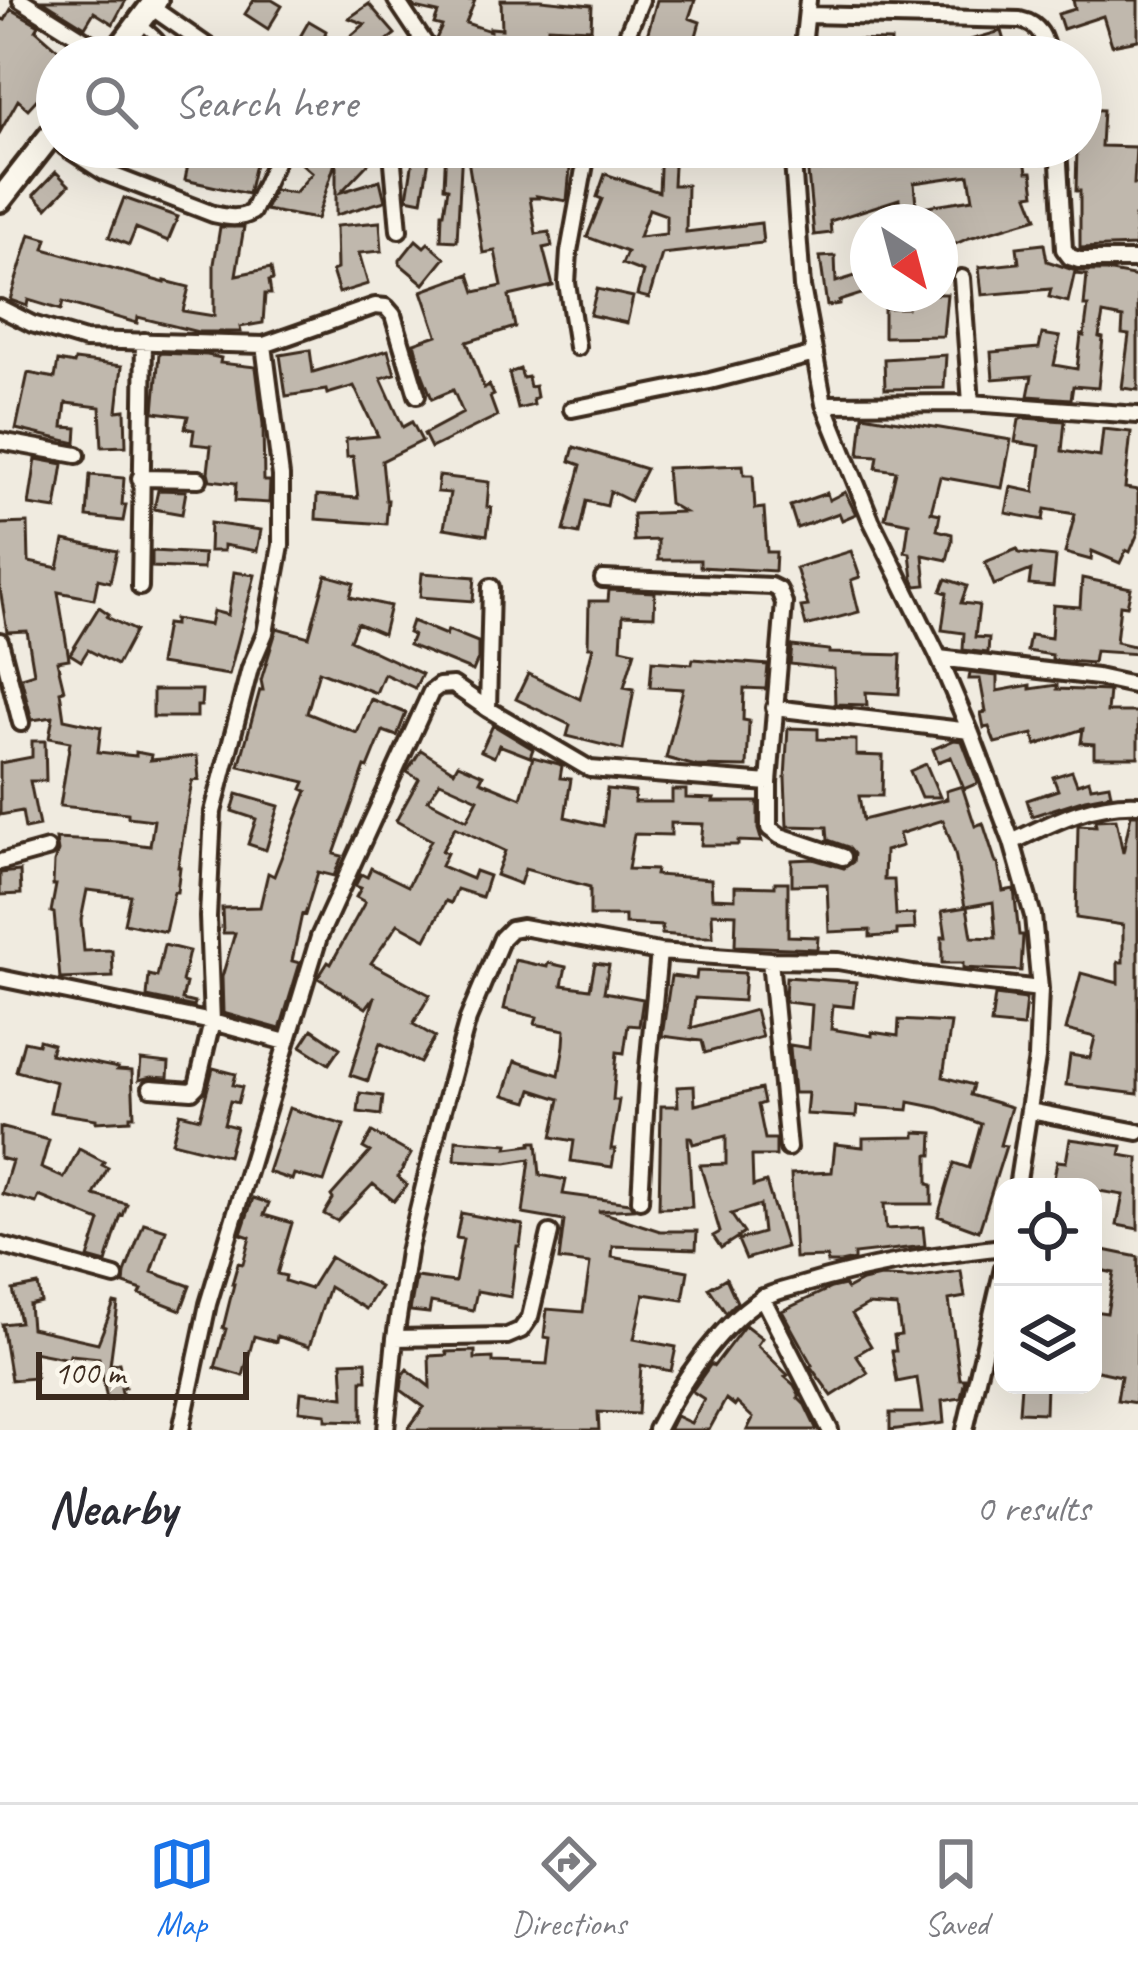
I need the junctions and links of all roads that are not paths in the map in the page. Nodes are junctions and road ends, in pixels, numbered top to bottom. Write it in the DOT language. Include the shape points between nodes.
graph roads {
  1 [pos="21,0"];
  2 [pos="396,0"];
  3 [pos="640,0"];
  4 [pos="808,7"];
  5 [pos="149,10"];
  6 [pos="78,36"];
  7 [pos="129,36"];
  8 [pos="190,36"];
  9 [pos="420,36"];
  10 [pos="626,36"];
  11 [pos="1042,36"];
  12 [pos="36,161"];
  13 [pos="98,168"];
  14 [pos="273,168"];
  15 [pos="393,168"];
  16 [pos="584,168"];
  17 [pos="794,168"];
  18 [pos="1059,168"];
  19 [pos="0,200"];
  20 [pos="399,230"];
  21 [pos="1138,260"];
  22 [pos="962,278"];
  23 [pos="0,308"];
  24 [pos="144,341"];
  25 [pos="264,345"];
  26 [pos="577,347"];
  27 [pos="814,354"];
  28 [pos="417,395"];
  29 [pos="970,403"];
  30 [pos="824,404"];
  31 [pos="572,409"];
  32 [pos="1138,415"];
  33 [pos="0,441"];
  34 [pos="77,455"];
  35 [pos="140,478"];
  36 [pos="199,479"];
  37 [pos="603,579"];
  38 [pos="140,586"];
  39 [pos="491,587"];
  40 [pos="0,641"];
  41 [pos="939,658"];
  42 [pos="1138,686"];
  43 [pos="774,708"];
  44 [pos="488,710"];
  45 [pos="21,723"];
  46 [pos="970,731"];
  47 [pos="769,783"];
  48 [pos="1138,803"];
  49 [pos="1012,842"];
  50 [pos="47,849"];
  51 [pos="843,856"];
  52 [pos="0,862"];
  53 [pos="659,952"];
  54 [pos="770,960"];
  55 [pos="0,978"];
  56 [pos="1040,989"];
  57 [pos="212,1022"];
  58 [pos="286,1042"];
  59 [pos="151,1088"];
  60 [pos="1030,1111"];
  61 [pos="1138,1132"];
  62 [pos="788,1148"];
  63 [pos="1019,1178"];
  64 [pos="640,1200"];
  65 [pos="550,1233"];
  66 [pos="0,1245"];
  67 [pos="994,1247"];
  68 [pos="115,1277"];
  69 [pos="999,1286"];
  70 [pos="762,1297"];
  71 [pos="395,1338"];
  72 [pos="182,1430"];
  73 [pos="386,1430"];
  74 [pos="656,1430"];
  75 [pos="830,1430"];
  76 [pos="964,1430"];
  1 -- 6 [label="street"];
  2 -- 9 [label="street"];
  3 -- 10 [label="street"];
  4 -- 11 [label="street" via="1020,20"];
  5 -- 7 [label="main road"];
  5 -- 8 [label="street"];
  12 -- 19 [label="main road"];
  13 -- 14 [label="street" via="229,217 253,212"];
  15 -- 20 [label="street"];
  16 -- 26 [label="street" via="568,253"];
  17 -- 27 [label="street"];
  18 -- 21 [label="street" via="1070,257"];
  22 -- 29 [label="street"];
  23 -- 24 [label="street" via="85,340"];
  24 -- 25 [label="street"];
  24 -- 35 [label="street"];
  25 -- 28 [label="street" via="386,307"];
  25 -- 57 [label="street" via="281,544 265,633 213,812"];
  27 -- 30 [label="street"];
  27 -- 31 [label="street"];
  29 -- 30 [label="street"];
  29 -- 32 [label="street"];
  30 -- 41 [label="street"];
  33 -- 34 [label="street"];
  35 -- 36 [label="street"];
  35 -- 38 [label="street"];
  37 -- 43 [label="street" via="779,590"];
  39 -- 44 [label="street"];
  40 -- 45 [label="street"];
  41 -- 42 [label="street"];
  41 -- 46 [label="street"];
  43 -- 46 [label="street"];
  43 -- 47 [label="street"];
  44 -- 47 [label="street" via="590,769"];
  44 -- 58 [label="street" via="453,685 431,692 319,937"];
  46 -- 49 [label="street"];
  47 -- 51 [label="street" via="774,833"];
  48 -- 49 [label="street" via="1082,809"];
  49 -- 56 [label="street" via="1033,916"];
  50 -- 52 [label="street"];
  53 -- 54 [label="street"];
  53 -- 64 [label="street"];
  53 -- 71 [label="street" via="522,927 502,938 468,1019 439,1124"];
  54 -- 56 [label="street" via="838,961"];
  54 -- 62 [label="street"];
  55 -- 57 [label="street"];
  56 -- 60 [label="street"];
  57 -- 58 [label="street"];
  57 -- 59 [label="street" via="197,1086"];
  58 -- 72 [label="street" via="208,1304"];
  60 -- 61 [label="street"];
  60 -- 63 [label="street"];
  65 -- 71 [label="street" via="521,1330"];
  66 -- 68 [label="street"];
  67 -- 70 [label="street" via="924,1256"];
  69 -- 76 [label="street"];
  70 -- 74 [label="street" via="701,1358"];
  70 -- 75 [label="street"];
  71 -- 73 [label="street"];
}
